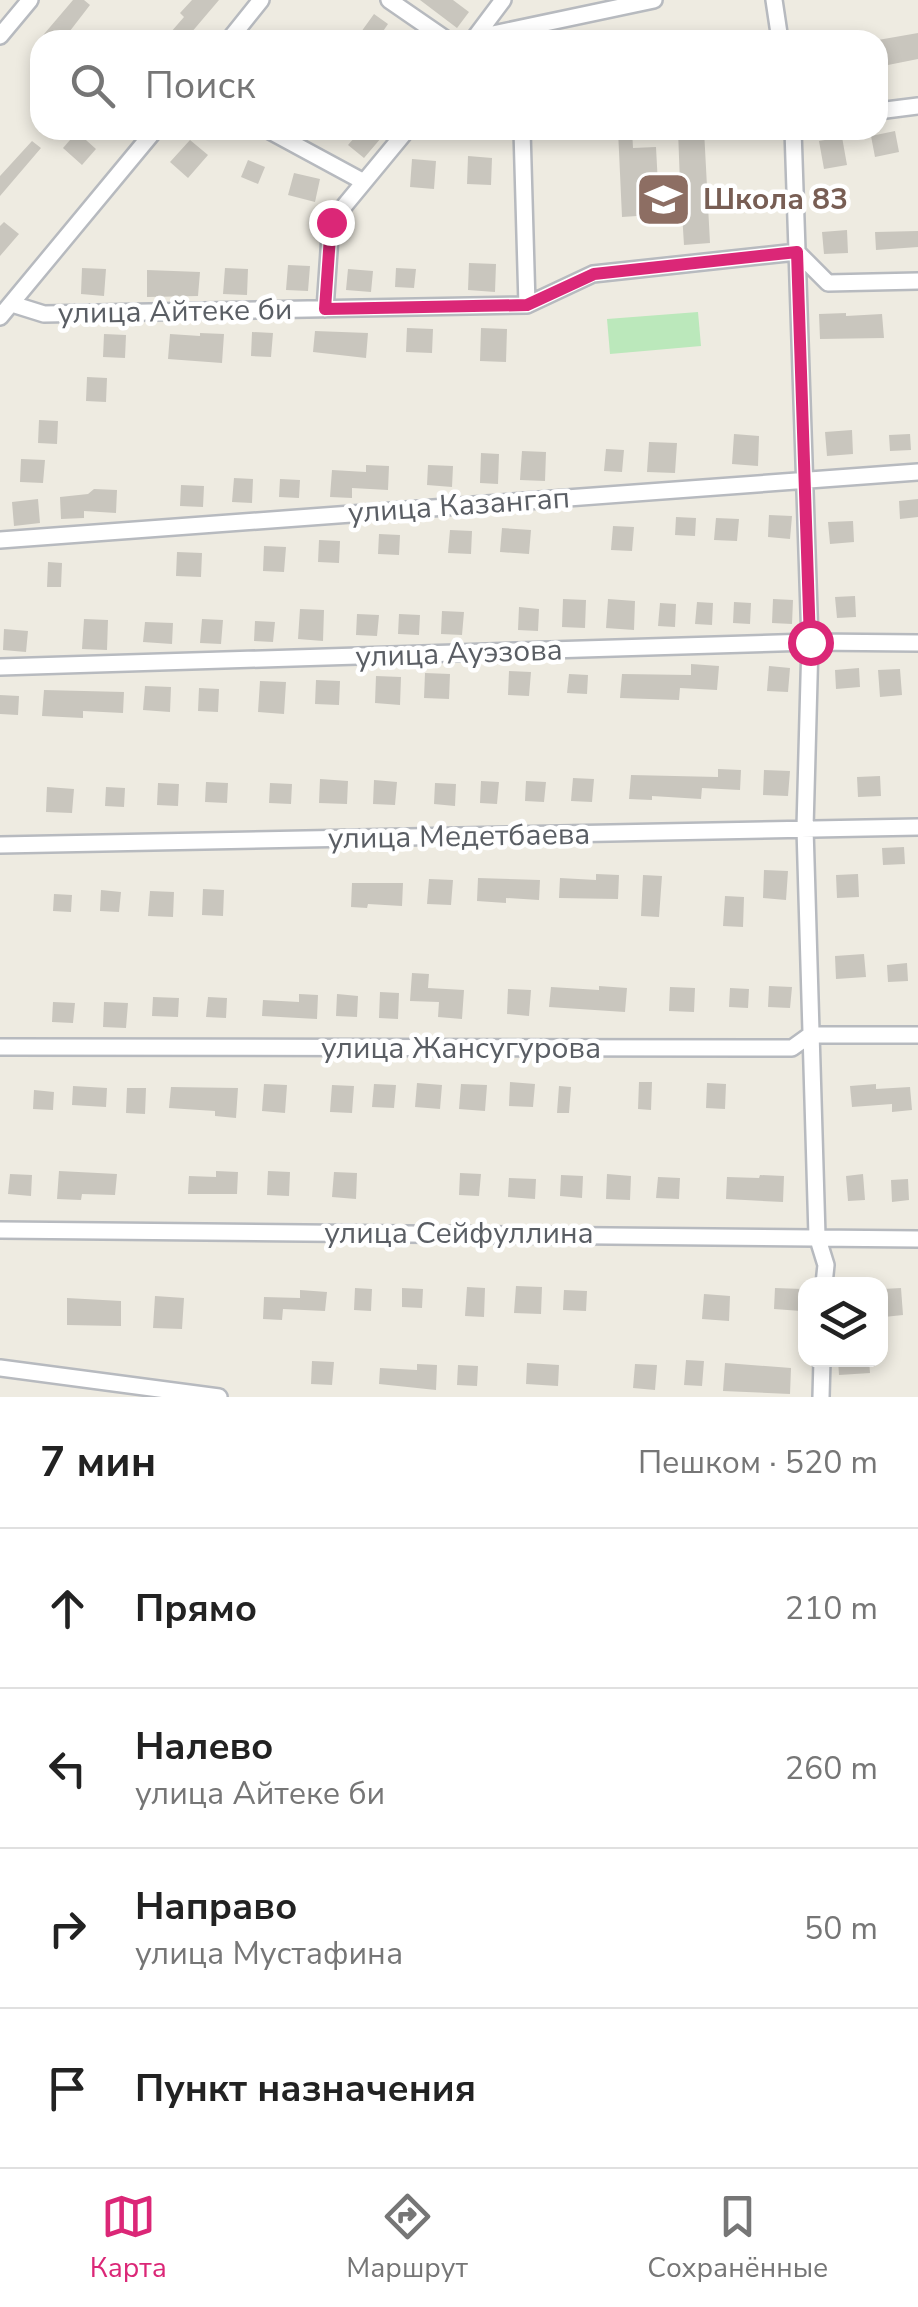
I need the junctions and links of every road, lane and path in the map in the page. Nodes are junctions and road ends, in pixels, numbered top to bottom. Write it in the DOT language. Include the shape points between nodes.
graph roads {
  1 [pos="30,0"];
  2 [pos="262,0"];
  3 [pos="389,0"];
  4 [pos="503,0"];
  5 [pos="654,0"];
  6 [pos="774,0"];
  7 [pos="236,30"];
  8 [pos="432,30"];
  9 [pos="480,30"];
  10 [pos="539,30"];
  11 [pos="778,30"];
  12 [pos="0,36"];
  13 [pos="918,106"];
  14 [pos="888,110"];
  15 [pos="147,140"];
  16 [pos="286,140"];
  17 [pos="399,140"];
  18 [pos="522,140"];
  19 [pos="792,140"];
  20 [pos="364,182"];
  21 [pos="797,252"];
  22 [pos="918,281"];
  23 [pos="12,304"];
  24 [pos="527,305"];
  25 [pos="325,309"];
  26 [pos="0,317"];
  27 [pos="918,472"];
  28 [pos="805,479"];
  29 [pos="0,540"];
  30 [pos="810,642"];
  31 [pos="918,643"];
  32 [pos="0,667"];
  33 [pos="918,827"];
  34 [pos="805,828"];
  35 [pos="0,846"];
  36 [pos="810,1035"];
  37 [pos="918,1036"];
  38 [pos="0,1047"];
  39 [pos="0,1230"];
  40 [pos="816,1236"];
  41 [pos="918,1239"];
  42 [pos="825,1277"];
  43 [pos="822,1367"];
  44 [pos="0,1368"];
  45 [pos="219,1397"];
  46 [pos="821,1397"];
  1 -- 12 [label="street"];
  2 -- 7 [label="street"];
  3 -- 8 [label="street"];
  4 -- 9 [label="street"];
  5 -- 10 [label="street"];
  6 -- 11 [label="street"];
  13 -- 14 [label="street"];
  15 -- 23 [label="street"];
  16 -- 20 [label="street"];
  17 -- 20 [label="street"];
  18 -- 24 [label="street"];
  19 -- 21 [label="street"];
  20 -- 25 [label="street" via="331,222"];
  21 -- 22 [label="street" via="828,283"];
  21 -- 24 [label="street, улица Айтеке би" via="594,274"];
  21 -- 28 [label="street"];
  23 -- 25 [label="street, улица Айтеке би" via="44,314"];
  23 -- 26 [label="street"];
  24 -- 25 [label="street, улица Айтеке би"];
  27 -- 28 [label="street, улица Казангап"];
  28 -- 29 [label="street, улица Казангап"];
  28 -- 30 [label="street"];
  30 -- 31 [label="street, улица Ауэзова"];
  30 -- 32 [label="street, улица Ауэзова"];
  30 -- 34 [label="street"];
  33 -- 34 [label="street, улица Медетбаева"];
  34 -- 35 [label="street, улица Медетбаева"];
  34 -- 36 [label="street"];
  36 -- 37 [label="street, улица Жансугурова"];
  36 -- 38 [label="street, улица Жансугурова" via="792,1048"];
  36 -- 40 [label="street"];
  39 -- 40 [label="street, улица Сейфуллина"];
  40 -- 41 [label="street, улица Сейфуллина"];
  40 -- 42 [label="street"];
  43 -- 46 [label="street"];
  44 -- 45 [label="street"];
}
